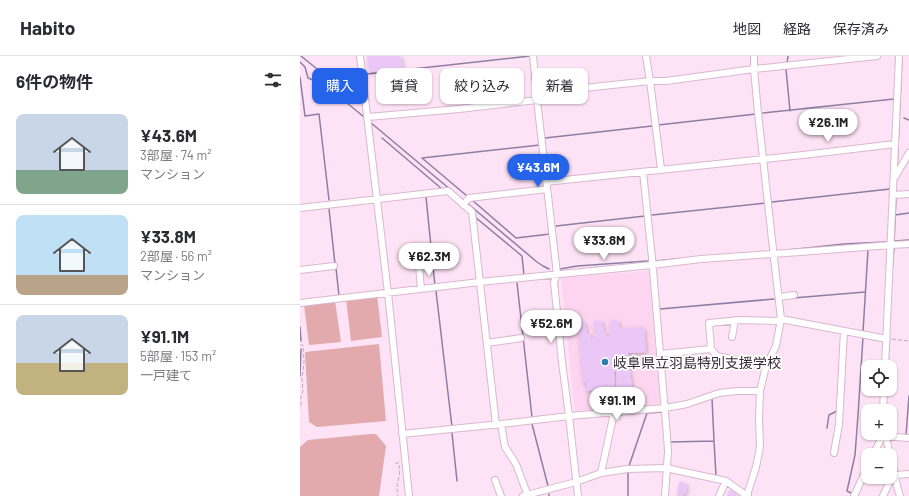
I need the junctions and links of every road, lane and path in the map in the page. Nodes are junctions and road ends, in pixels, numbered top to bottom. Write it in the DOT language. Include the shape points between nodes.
graph roads {
  1 [pos="360,56"];
  2 [pos="533,56"];
  3 [pos="646,56"];
  4 [pos="754,56"];
  5 [pos="877,56"];
  6 [pos="898,56"];
  7 [pos="852,57"];
  8 [pos="534,68"];
  9 [pos="754,69"];
  10 [pos="650,81"];
  11 [pos="588,88"];
  12 [pos="532,101"];
  13 [pos="537,104"];
  14 [pos="368,119"];
  15 [pos="895,144"];
  16 [pos="909,153"];
  17 [pos="763,159"];
  18 [pos="661,169"];
  19 [pos="643,172"];
  20 [pos="894,179"];
  21 [pos="546,182"];
  22 [pos="547,189"];
  23 [pos="909,194"];
  24 [pos="893,195"];
  25 [pos="377,200"];
  26 [pos="465,203"];
  27 [pos="300,208"];
  28 [pos="909,244"];
  29 [pos="890,245"];
  30 [pos="774,254"];
  31 [pos="652,265"];
  32 [pos="334,266"];
  33 [pos="419,266"];
  34 [pos="300,270"];
  35 [pos="557,274"];
  36 [pos="480,282"];
  37 [pos="421,289"];
  38 [pos="388,293"];
  39 [pos="794,295"];
  40 [pos="779,297"];
  41 [pos="300,303"];
  42 [pos="782,319"];
  43 [pos="735,320"];
  44 [pos="844,331"];
  45 [pos="732,337"];
  46 [pos="521,338"];
  47 [pos="887,339"];
  48 [pos="909,341"];
  49 [pos="487,343"];
  50 [pos="300,345"];
  51 [pos="711,349"];
  52 [pos="660,354"];
  53 [pos="886,360"];
  54 [pos="766,366"];
  55 [pos="760,391"];
  56 [pos="665,408"];
  57 [pos="300,409"];
  58 [pos="614,412"];
  59 [pos="569,416"];
  60 [pos="499,425"];
  61 [pos="402,434"];
  62 [pos="897,436"];
  63 [pos="909,438"];
  64 [pos="834,453"];
  65 [pos="395,463"];
  66 [pos="666,468"];
  67 [pos="601,473"];
  68 [pos="897,474"];
  69 [pos="909,474"];
  70 [pos="495,480"];
  71 [pos="726,481"];
  72 [pos="861,481"];
  73 [pos="576,482"];
  74 [pos="897,483"];
  75 [pos="890,484"];
  76 [pos="398,496"];
  77 [pos="409,496"];
  78 [pos="501,496"];
  79 [pos="526,496"];
  80 [pos="578,496"];
  81 [pos="665,496"];
  82 [pos="719,496"];
  83 [pos="748,496"];
  84 [pos="854,496"];
  85 [pos="883,496"];
  86 [pos="900,496"];
  1 -- 14 [label="street"];
  2 -- 8 [label="street"];
  3 -- 10 [label="street"];
  4 -- 9 [label="street"];
  5 -- 7 [label="street"];
  6 -- 15 [label="street"];
  7 -- 9 [label="street"];
  9 -- 10 [label="street"];
  9 -- 17 [label="street"];
  10 -- 11 [label="street"];
  10 -- 18 [label="street"];
  12 -- 14 [label="street"];
  13 -- 21 [label="street"];
  14 -- 25 [label="street"];
  15 -- 17 [label="street"];
  15 -- 20 [label="street"];
  16 -- 20 [label="street"];
  17 -- 18 [label="street"];
  17 -- 30 [label="street"];
  18 -- 19 [label="street"];
  19 -- 21 [label="street"];
  19 -- 31 [label="street"];
  20 -- 24 [label="street"];
  21 -- 22 [label="street"];
  22 -- 26 [label="street" via="469,198"];
  22 -- 35 [label="street"];
  23 -- 24 [label="street"];
  24 -- 29 [label="street"];
  25 -- 26 [label="street" via="448,191"];
  25 -- 27 [label="street"];
  25 -- 38 [label="street"];
  26 -- 36 [label="street" via="472,212"];
  28 -- 29 [label="street"];
  29 -- 30 [label="street"];
  29 -- 47 [label="street"];
  30 -- 31 [label="street"];
  30 -- 40 [label="street"];
  31 -- 35 [label="street"];
  31 -- 52 [label="street"];
  32 -- 34 [label="street"];
  33 -- 37 [label="street"];
  35 -- 36 [label="street"];
  35 -- 59 [label="street" via="554,282"];
  36 -- 37 [label="street"];
  36 -- 49 [label="street"];
  37 -- 38 [label="street"];
  38 -- 41 [label="street"];
  38 -- 61 [label="street"];
  39 -- 40 [label="street"];
  40 -- 42 [label="street"];
  42 -- 43 [label="street"];
  42 -- 44 [label="street"];
  42 -- 54 [label="street" via="776,346"];
  43 -- 45 [label="street"];
  43 -- 51 [label="street" via="709,323"];
  44 -- 47 [label="street"];
  44 -- 64 [label="street"];
  46 -- 49 [label="street"];
  47 -- 48 [label="path"];
  47 -- 53 [label="street"];
  49 -- 60 [label="street"];
  50 -- 57 [label="path" via="303,345 304,362"];
  51 -- 52 [label="street"];
  51 -- 54 [label="street" via="717,356"];
  52 -- 56 [label="street"];
  54 -- 55 [label="street"];
  55 -- 56 [label="street" via="719,393 687,404"];
  55 -- 83 [label="street" via="760,447"];
  56 -- 58 [label="street"];
  56 -- 66 [label="street" via="668,451"];
  58 -- 59 [label="street"];
  58 -- 67 [label="street"];
  59 -- 60 [label="street"];
  59 -- 73 [label="street"];
  60 -- 61 [label="street"];
  60 -- 79 [label="street" via="504,447 516,464"];
  61 -- 77 [label="street"];
  62 -- 63 [label="street"];
  65 -- 76 [label="path" via="399,463 396,490"];
  66 -- 67 [label="street"];
  66 -- 71 [label="street"];
  66 -- 81 [label="street"];
  67 -- 73 [label="street"];
  68 -- 69 [label="street"];
  70 -- 78 [label="street"];
  71 -- 82 [label="street"];
  71 -- 83 [label="street"];
  72 -- 84 [label="street"];
  73 -- 79 [label="street"];
  73 -- 80 [label="street"];
  74 -- 86 [label="street"];
  75 -- 85 [label="street"];
}
